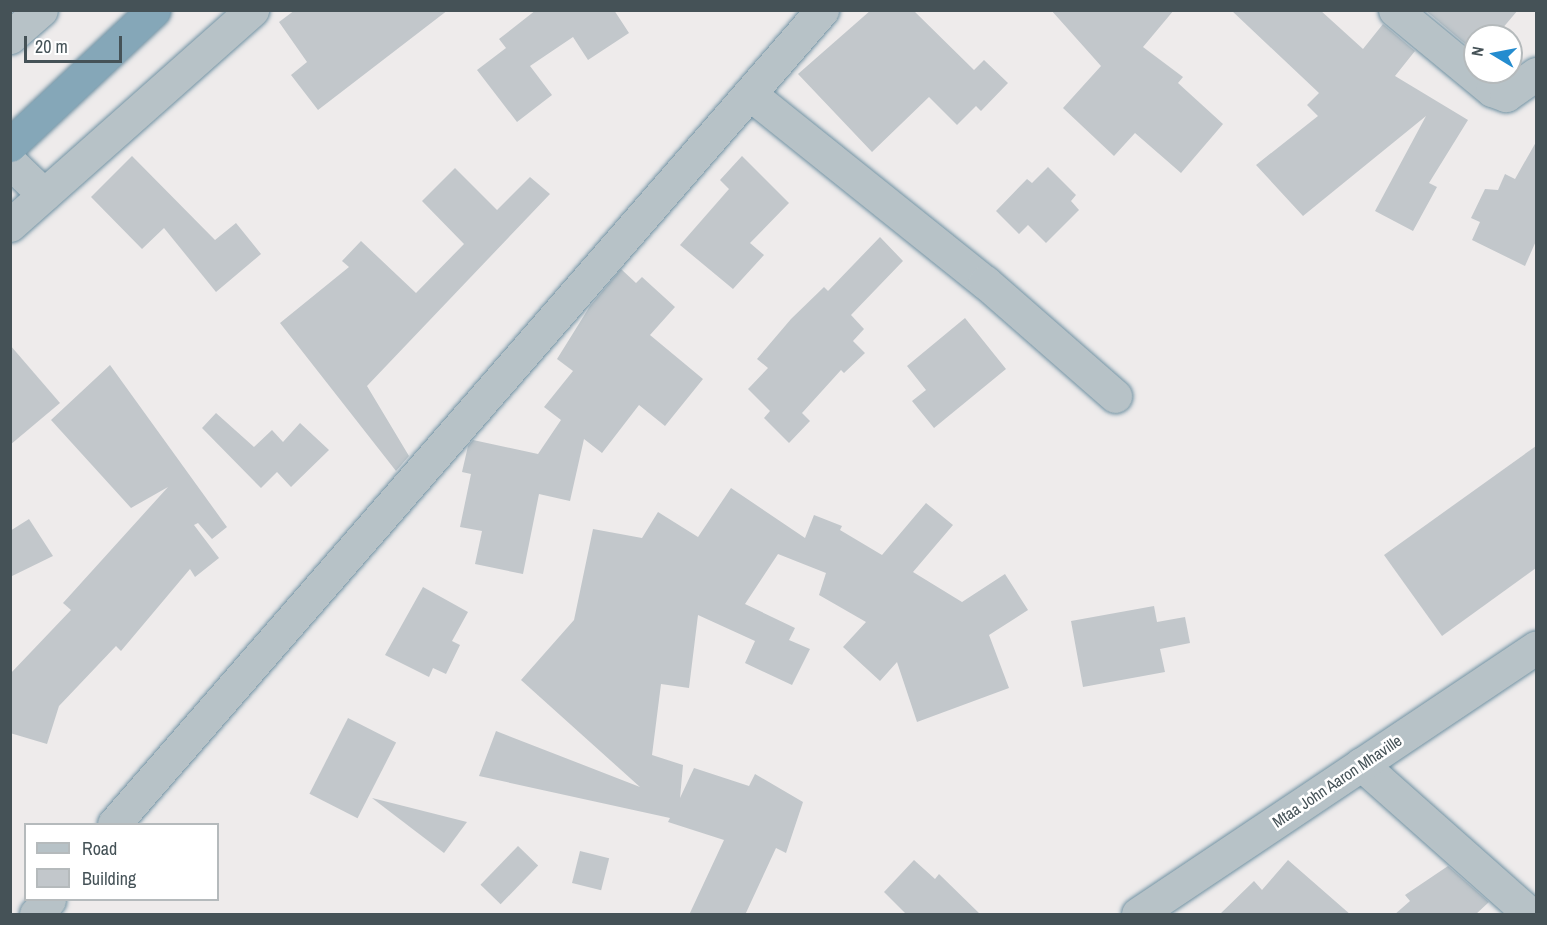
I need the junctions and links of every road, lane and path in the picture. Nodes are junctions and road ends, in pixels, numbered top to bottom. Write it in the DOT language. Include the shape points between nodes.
graph roads {
  1 [pos="41,10"];
  2 [pos="154,10"];
  3 [pos="252,10"];
  4 [pos="822,10"];
  5 [pos="1395,10"];
  6 [pos="10,37"];
  7 [pos="1536,74"];
  8 [pos="750,94"];
  9 [pos="10,145"];
  10 [pos="10,162"];
  11 [pos="44,195"];
  12 [pos="10,225"];
  13 [pos="1115,396"];
  14 [pos="1536,648"];
  15 [pos="1361,764"];
  16 [pos="116,823"];
  17 [pos="48,901"];
  18 [pos="36,915"];
  19 [pos="1138,915"];
  20 [pos="1530,915"];
  1 -- 6 [label="street"];
  2 -- 9 [label="highway"];
  3 -- 11 [label="street"];
  4 -- 8 [label="street"];
  5 -- 7 [label="street" via="1492,90 1506,95"];
  8 -- 13 [label="street" via="985,282"];
  8 -- 16 [label="street"];
  10 -- 11 [label="street"];
  11 -- 12 [label="street"];
  14 -- 15 [label="street, Mtaa John Aaron Mhaville"];
  15 -- 19 [label="street, Mtaa John Aaron Mhaville"];
  15 -- 20 [label="street"];
  17 -- 18 [label="street"];
}
